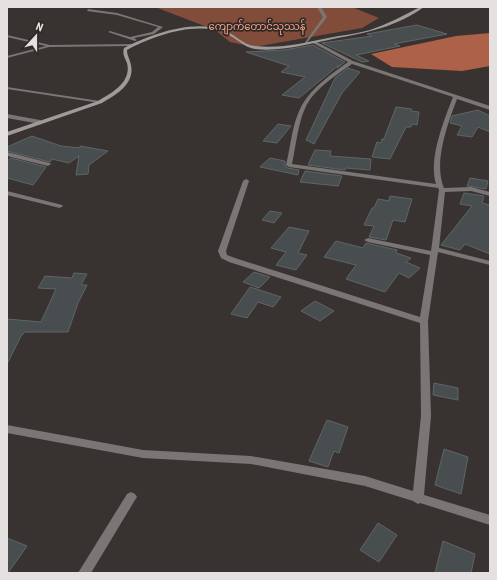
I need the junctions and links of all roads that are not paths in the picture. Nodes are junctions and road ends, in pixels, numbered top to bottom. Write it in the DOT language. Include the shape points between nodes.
graph roads {
  1 [pos="319,7"];
  2 [pos="422,7"];
  3 [pos="88,10"];
  4 [pos="110,32"];
  5 [pos="7,36"];
  6 [pos="131,38"];
  7 [pos="18,39"];
  8 [pos="141,41"];
  9 [pos="7,42"];
  10 [pos="314,42"];
  11 [pos="305,44"];
  12 [pos="132,45"];
  13 [pos="50,46"];
  14 [pos="7,57"];
  15 [pos="351,62"];
  16 [pos="7,88"];
  17 [pos="455,97"];
  18 [pos="100,102"];
  19 [pos="490,108"];
  20 [pos="7,116"];
  21 [pos="40,122"];
  22 [pos="7,134"];
  23 [pos="7,154"];
  24 [pos="48,164"];
  25 [pos="246,181"];
  26 [pos="440,188"];
  27 [pos="7,193"];
  28 [pos="490,194"];
  29 [pos="60,206"];
  30 [pos="368,240"];
  31 [pos="435,251"];
  32 [pos="490,263"];
  33 [pos="424,321"];
  34 [pos="7,429"];
  35 [pos="131,497"];
  36 [pos="418,499"];
  37 [pos="490,520"];
  38 [pos="84,573"];
  1 -- 11 [label="street" via="325,17"];
  2 -- 10 [label="street" via="383,27"];
  3 -- 6 [label="street" via="117,14 161,27 153,33"];
  4 -- 6 [label="street"];
  5 -- 7 [label="street"];
  6 -- 8 [label="street"];
  7 -- 9 [label="street"];
  7 -- 13 [label="street"];
  8 -- 11 [label="street" via="178,30 198,29 228,33 242,44 255,47 276,48"];
  8 -- 12 [label="street"];
  10 -- 11 [label="street"];
  10 -- 15 [label="street"];
  12 -- 13 [label="street"];
  12 -- 18 [label="street" via="125,49 124,54 129,66 123,87"];
  13 -- 14 [label="street"];
  15 -- 17 [label="street"];
  15 -- 26 [label="street" via="328,79 301,112 289,165"];
  16 -- 18 [label="street"];
  17 -- 19 [label="street"];
  17 -- 26 [label="street" via="438,153"];
  18 -- 21 [label="street"];
  20 -- 21 [label="street"];
  21 -- 22 [label="street"];
  23 -- 24 [label="street"];
  25 -- 33 [label="street" via="222,251 224,256"];
  26 -- 28 [label="street" via="471,189"];
  26 -- 31 [label="street"];
  27 -- 29 [label="street"];
  30 -- 31 [label="street"];
  31 -- 32 [label="street"];
  31 -- 33 [label="street"];
  33 -- 36 [label="street" via="426,416"];
  34 -- 36 [label="street" via="143,454 251,460 365,481"];
  35 -- 38 [label="street"];
  36 -- 37 [label="street"];
}
